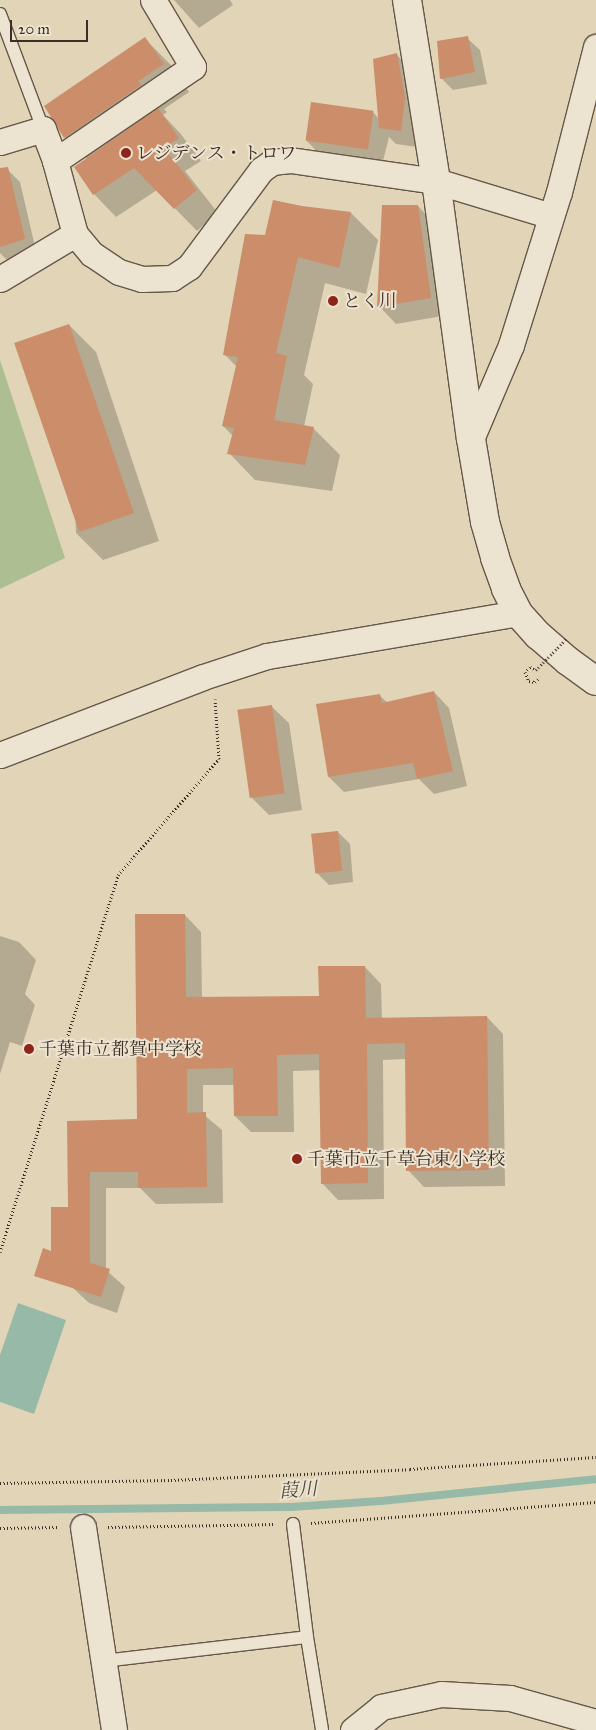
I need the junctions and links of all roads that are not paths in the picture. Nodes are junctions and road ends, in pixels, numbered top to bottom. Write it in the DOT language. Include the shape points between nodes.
graph roads {
  1 [pos="152,0"];
  2 [pos="407,0"];
  3 [pos="0,14"];
  4 [pos="596,47"];
  5 [pos="42,129"];
  6 [pos="0,142"];
  7 [pos="55,161"];
  8 [pos="436,181"];
  9 [pos="551,216"];
  10 [pos="75,234"];
  11 [pos="0,279"];
  12 [pos="471,439"];
  13 [pos="518,613"];
  14 [pos="596,681"];
  15 [pos="0,755"];
  16 [pos="293,1524"];
  17 [pos="83,1527"];
  18 [pos="307,1637"];
  19 [pos="103,1662"];
  20 [pos="596,1722"];
  21 [pos="114,1730"];
  22 [pos="322,1730"];
  23 [pos="353,1730"];
  1 -- 7 [label="street" via="193,67"];
  2 -- 8 [label="street"];
  3 -- 5 [label="lane"];
  4 -- 9 [label="street"];
  5 -- 6 [label="street"];
  5 -- 7 [label="street"];
  7 -- 10 [label="street"];
  8 -- 9 [label="street"];
  8 -- 10 [label="street" via="290,160 272,162 261,170 188,267 172,278 142,279 119,272 92,254"];
  8 -- 12 [label="street"];
  9 -- 12 [label="street" via="511,345"];
  10 -- 11 [label="street"];
  12 -- 13 [label="street" via="485,522 495,558"];
  13 -- 14 [label="street" via="546,642"];
  13 -- 15 [label="street" via="267,656 203,677"];
  16 -- 18 [label="lane"];
  17 -- 19 [label="street"];
  18 -- 19 [label="lane"];
  18 -- 22 [label="lane"];
  19 -- 21 [label="street"];
  20 -- 23 [label="street" via="510,1698 441,1694 381,1707"];
}
